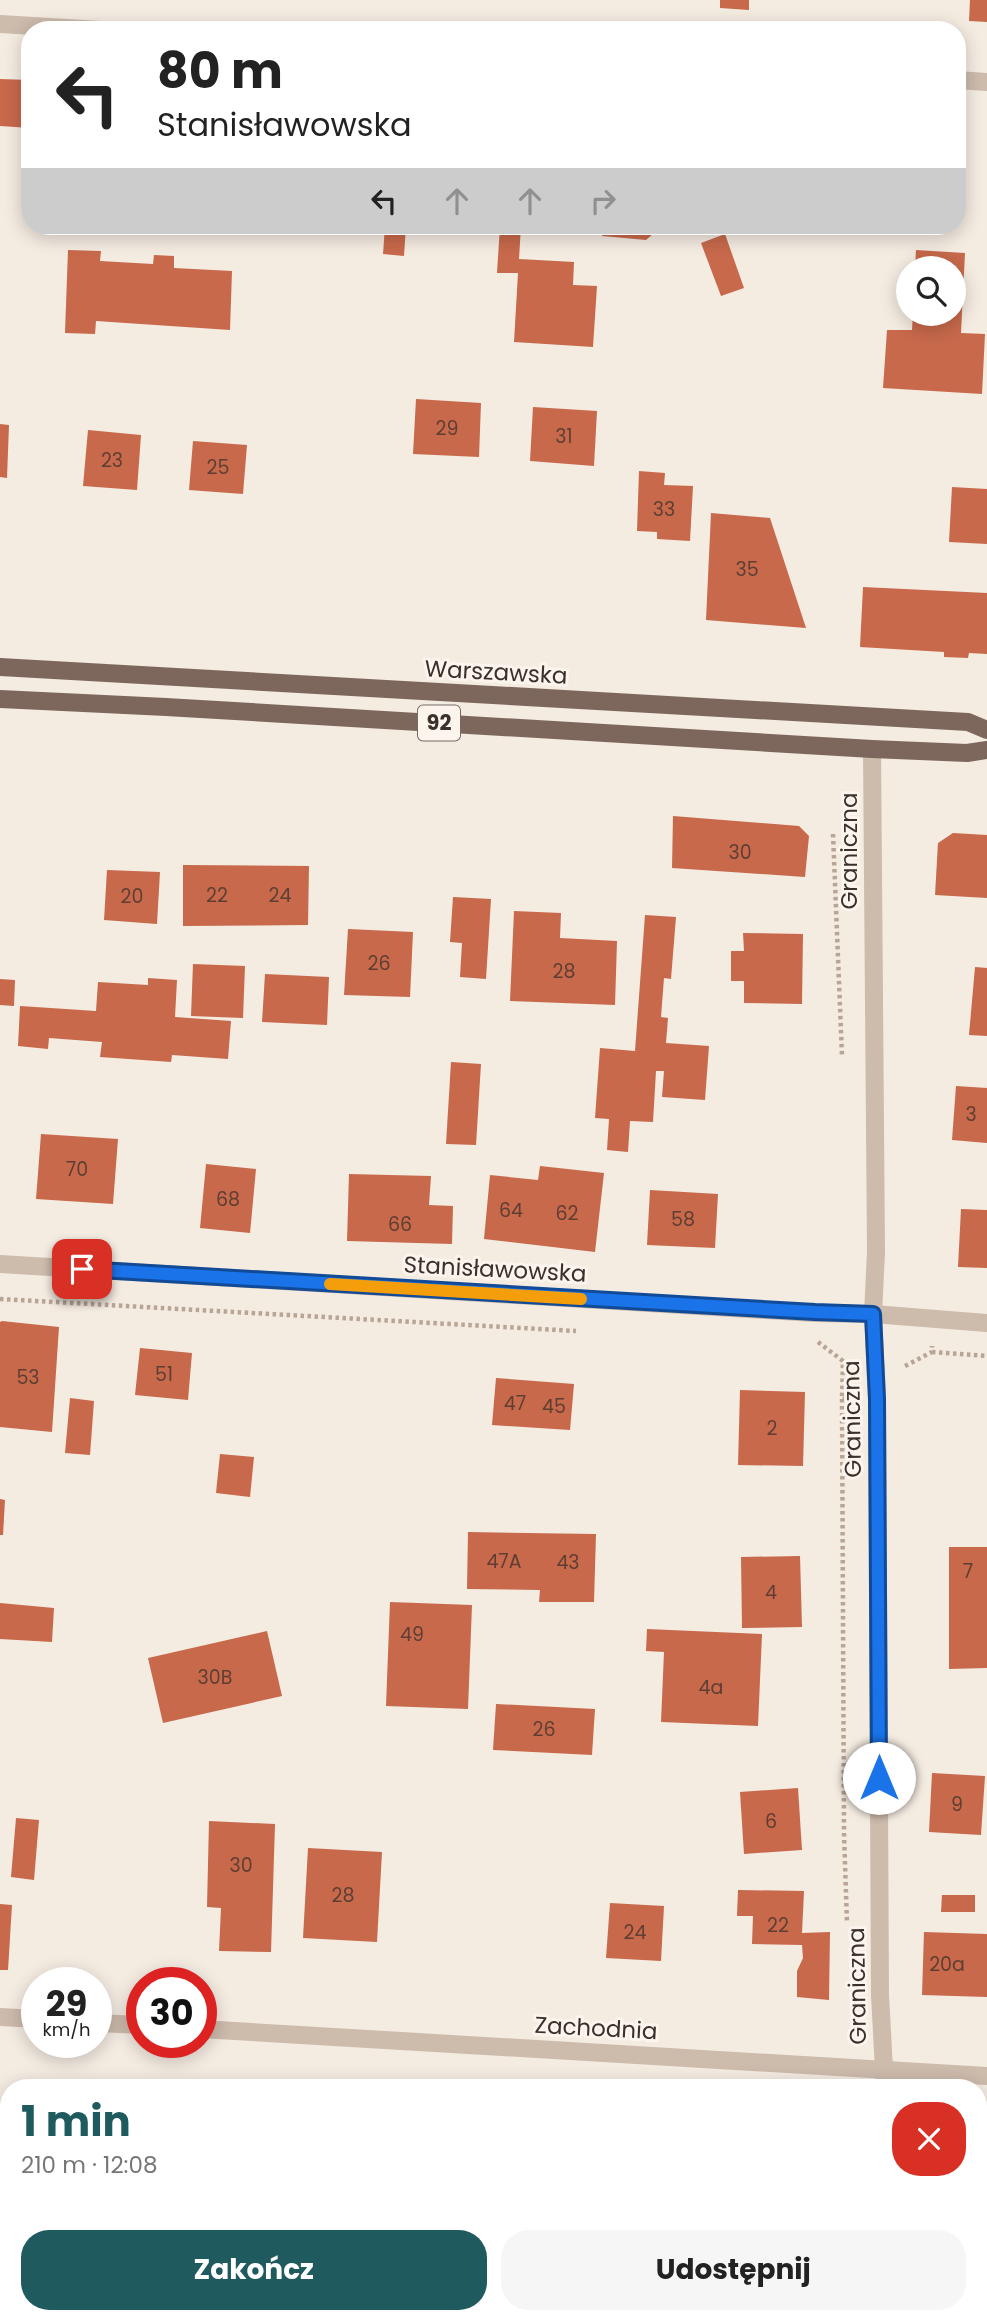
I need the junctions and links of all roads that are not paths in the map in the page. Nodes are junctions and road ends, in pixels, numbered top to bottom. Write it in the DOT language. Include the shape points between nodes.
graph roads {
  1 [pos="0,24"];
  2 [pos="21,25"];
  3 [pos="966,81"];
  4 [pos="987,82"];
  5 [pos="0,667"];
  6 [pos="0,699"];
  7 [pos="987,730"];
  8 [pos="872,749"];
  9 [pos="987,750"];
  10 [pos="0,1264"];
  11 [pos="873,1314"];
  12 [pos="987,1323"];
  13 [pos="0,2017"];
  14 [pos="21,2018"];
  15 [pos="217,2030"];
  16 [pos="987,2076"];
  17 [pos="884,2079"];
  1 -- 2 [label="street"];
  3 -- 4 [label="street"];
  5 -- 7 [label="main road, Warszawska / 92" via="968,722"];
  6 -- 8 [label="main road, 92"];
  8 -- 9 [label="main road, 92"];
  8 -- 11 [label="street, Graniczna" via="877,1252"];
  10 -- 11 [label="street, Stanisławowska"];
  11 -- 12 [label="street, Stanisławowska"];
  11 -- 17 [label="street, Graniczna"];
  13 -- 14 [label="street"];
  15 -- 17 [label="street, Zachodnia"];
  16 -- 17 [label="street, Zachodnia"];
}
